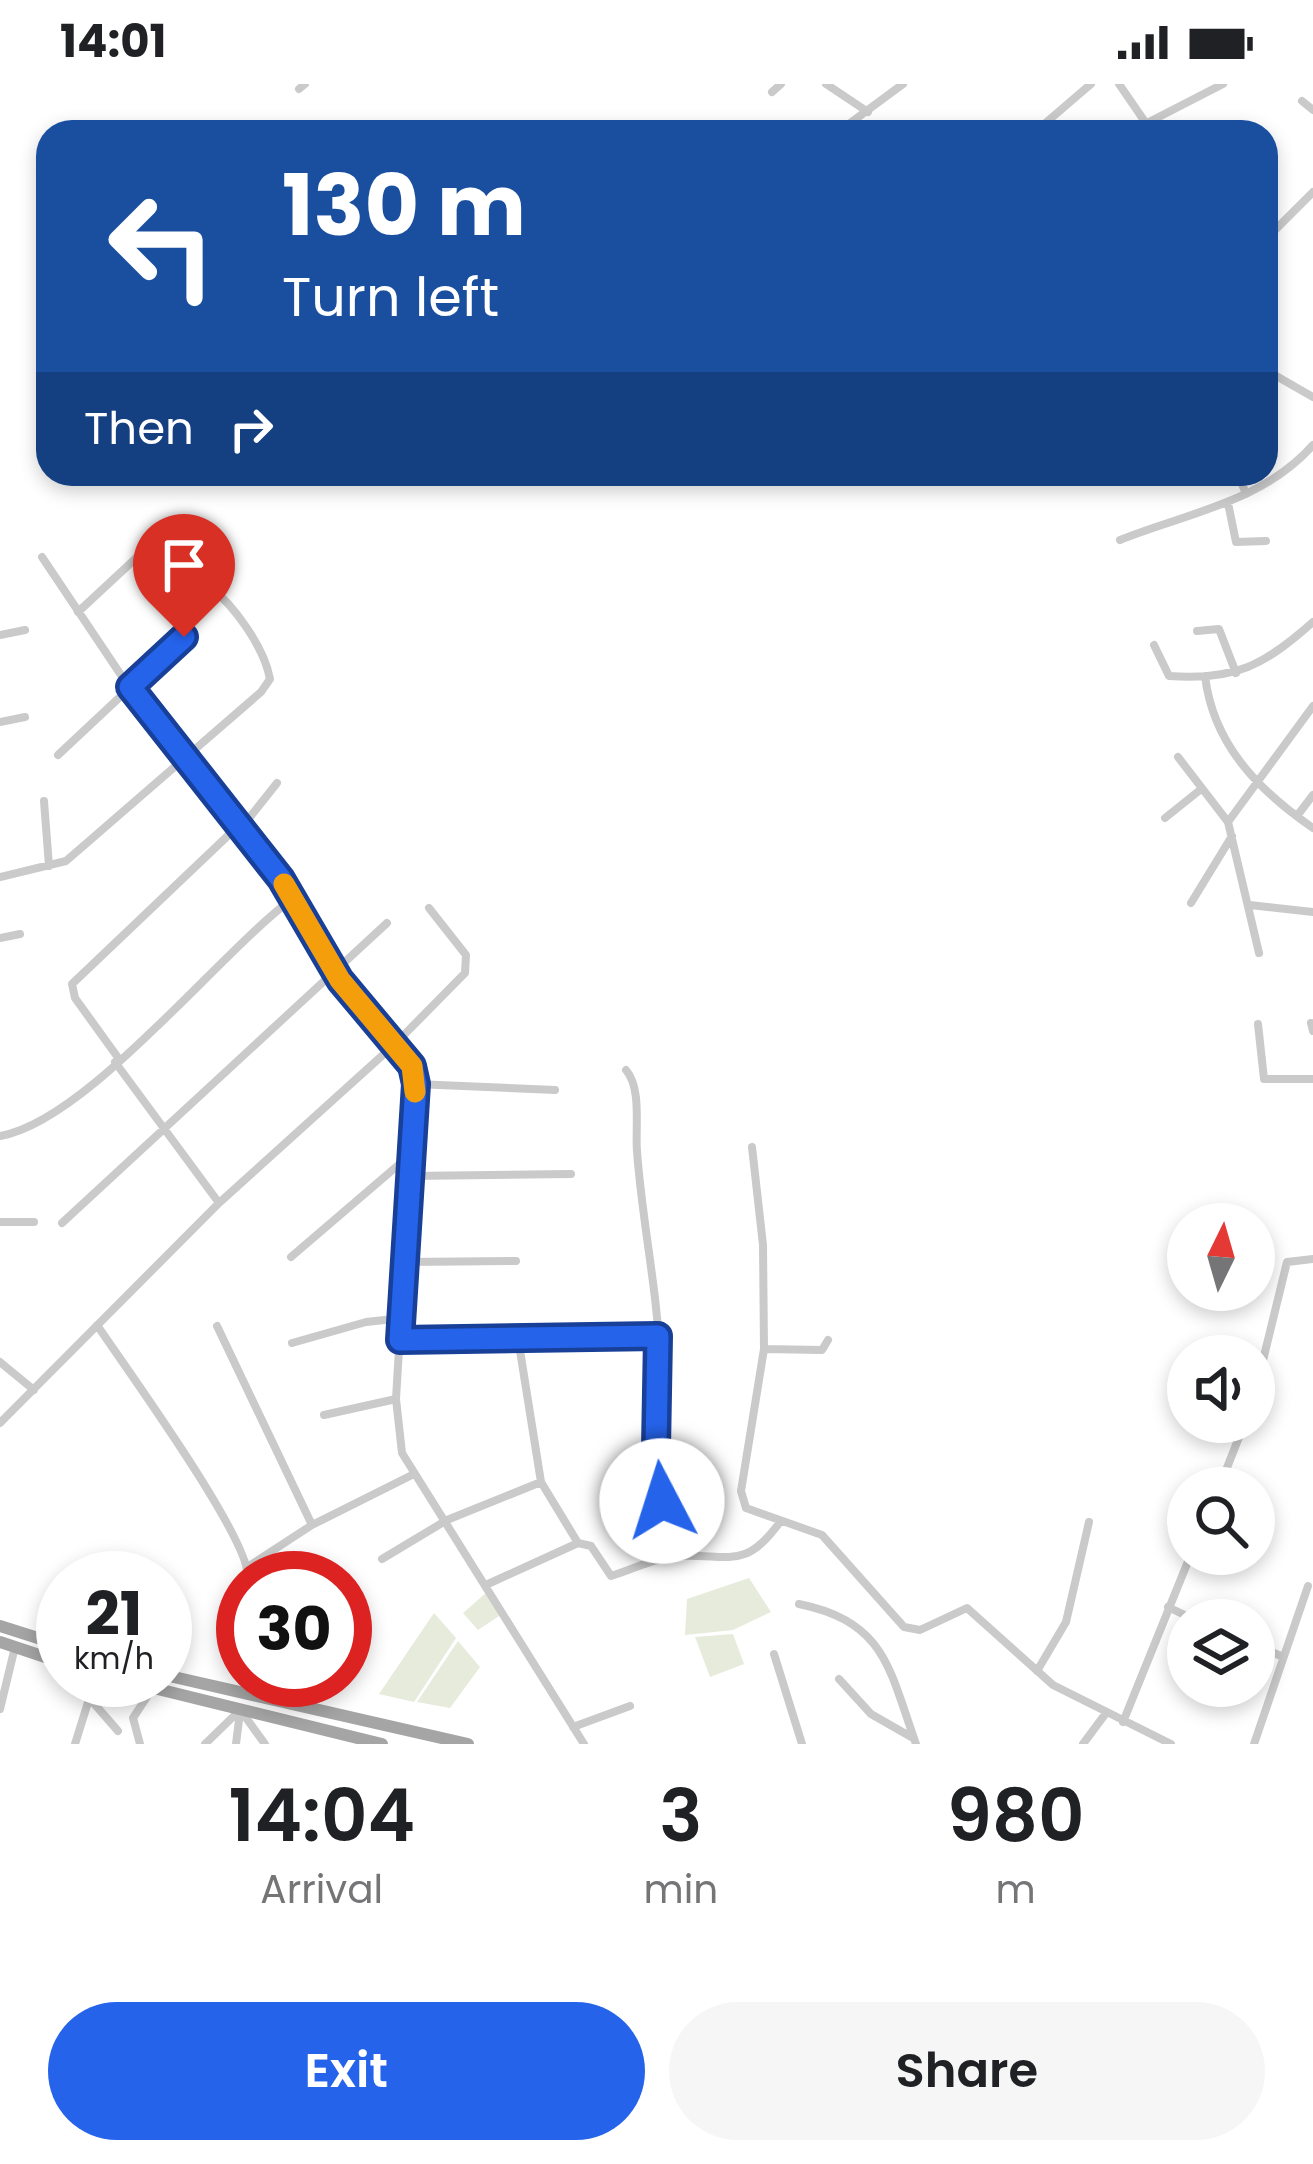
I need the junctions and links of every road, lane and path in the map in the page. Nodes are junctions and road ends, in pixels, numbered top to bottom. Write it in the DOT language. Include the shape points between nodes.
graph roads {
  1 [pos="781,84"];
  2 [pos="826,84"];
  3 [pos="903,84"];
  4 [pos="1091,84"];
  5 [pos="1119,84"];
  6 [pos="1223,84"];
  7 [pos="772,92"];
  8 [pos="1302,101"];
  9 [pos="1313,110"];
  10 [pos="868,112"];
  11 [pos="856,120"];
  12 [pos="1049,120"];
  13 [pos="1145,120"];
  14 [pos="1162,120"];
  15 [pos="1313,192"];
  16 [pos="1278,227"];
  17 [pos="1278,377"];
  18 [pos="1312,395"];
  19 [pos="1313,445"];
  20 [pos="1278,475"];
  21 [pos="1243,486"];
  22 [pos="1260,486"];
  23 [pos="1246,494"];
  24 [pos="1228,503"];
  25 [pos="1120,540"];
  26 [pos="1266,542"];
  27 [pos="148,547"];
  28 [pos="42,557"];
  29 [pos="209,586"];
  30 [pos="78,612"];
  31 [pos="1313,622"];
  32 [pos="25,630"];
  33 [pos="1197,631"];
  34 [pos="0,635"];
  35 [pos="184,637"];
  36 [pos="1154,645"];
  37 [pos="1236,673"];
  38 [pos="1205,676"];
  39 [pos="130,687"];
  40 [pos="1313,706"];
  41 [pos="25,717"];
  42 [pos="0,722"];
  43 [pos="58,754"];
  44 [pos="1178,757"];
  45 [pos="187,758"];
  46 [pos="1260,782"];
  47 [pos="278,783"];
  48 [pos="1200,790"];
  49 [pos="1313,795"];
  50 [pos="44,801"];
  51 [pos="1298,816"];
  52 [pos="1165,818"];
  53 [pos="1228,822"];
  54 [pos="1313,828"];
  55 [pos="237,829"];
  56 [pos="1232,836"];
  57 [pos="49,866"];
  58 [pos="0,877"];
  59 [pos="293,898"];
  60 [pos="1191,903"];
  61 [pos="1250,905"];
  62 [pos="429,908"];
  63 [pos="1313,912"];
  64 [pos="387,923"];
  65 [pos="20,934"];
  66 [pos="0,938"];
  67 [pos="1259,953"];
  68 [pos="335,971"];
  69 [pos="1258,1024"];
  70 [pos="395,1044"];
  71 [pos="117,1060"];
  72 [pos="626,1070"];
  73 [pos="1313,1079"];
  74 [pos="416,1084"];
  75 [pos="554,1090"];
  76 [pos="169,1130"];
  77 [pos="0,1136"];
  78 [pos="752,1147"];
  79 [pos="412,1154"];
  80 [pos="571,1174"];
  81 [pos="410,1176"];
  82 [pos="219,1203"];
  83 [pos="0,1222"];
  84 [pos="34,1222"];
  85 [pos="62,1223"];
  86 [pos="291,1257"];
  87 [pos="1313,1259"];
  88 [pos="516,1261"];
  89 [pos="406,1262"];
  90 [pos="403,1318"];
  91 [pos="97,1324"];
  92 [pos="217,1326"];
  93 [pos="1269,1335"];
  94 [pos="658,1336"];
  95 [pos="518,1338"];
  96 [pos="400,1340"];
  97 [pos="828,1340"];
  98 [pos="292,1343"];
  99 [pos="764,1349"];
  100 [pos="0,1362"];
  101 [pos="34,1390"];
  102 [pos="396,1399"];
  103 [pos="324,1415"];
  104 [pos="0,1423"];
  105 [pos="414,1474"];
  106 [pos="541,1482"];
  107 [pos="447,1520"];
  108 [pos="780,1522"];
  109 [pos="1090,1522"];
  110 [pos="312,1525"];
  111 [pos="578,1543"];
  112 [pos="241,1551"];
  113 [pos="273,1551"];
  114 [pos="679,1555"];
  115 [pos="382,1559"];
  116 [pos="488,1584"];
  117 [pos="1308,1586"];
  118 [pos="799,1604"];
  119 [pos="1167,1610"];
  120 [pos="0,1625"];
  121 [pos="36,1637"];
  122 [pos="0,1642"];
  123 [pos="15,1647"];
  124 [pos="1275,1653"];
  125 [pos="36,1654"];
  126 [pos="774,1654"];
  127 [pos="1283,1657"];
  128 [pos="1037,1671"];
  129 [pos="839,1679"];
  130 [pos="192,1699"];
  131 [pos="630,1706"];
  132 [pos="87,1707"];
  133 [pos="97,1707"];
  134 [pos="140,1707"];
  135 [pos="302,1707"];
  136 [pos="0,1709"];
  137 [pos="240,1710"];
  138 [pos="1106,1713"];
  139 [pos="1123,1722"];
  140 [pos="574,1727"];
  141 [pos="118,1731"];
  142 [pos="915,1742"];
  143 [pos="75,1744"];
  144 [pos="140,1744"];
  145 [pos="205,1744"];
  146 [pos="236,1744"];
  147 [pos="265,1744"];
  148 [pos="382,1744"];
  149 [pos="468,1744"];
  150 [pos="584,1744"];
  151 [pos="802,1744"];
  152 [pos="1083,1744"];
  153 [pos="1171,1744"];
  154 [pos="1254,1744"];
  1 -- 7 [label="street"];
  2 -- 10 [label="street"];
  3 -- 10 [label="street"];
  4 -- 12 [label="street"];
  5 -- 13 [label="street"];
  6 -- 14 [label="street"];
  8 -- 9 [label="street"];
  10 -- 11 [label="street"];
  15 -- 16 [label="street"];
  17 -- 18 [label="street"];
  19 -- 20 [label="street"];
  21 -- 23 [label="street"];
  22 -- 23 [label="street"];
  23 -- 24 [label="street"];
  24 -- 25 [label="street"];
  24 -- 26 [label="street" via="1236,542"];
  27 -- 30 [label="street"];
  28 -- 30 [label="street"];
  29 -- 45 [label="street" via="270,679"];
  30 -- 39 [label="street"];
  31 -- 37 [label="street" via="1269,660"];
  32 -- 34 [label="street"];
  33 -- 37 [label="street" via="1219,629"];
  35 -- 39 [label="street"];
  36 -- 38 [label="street" via="1169,676"];
  37 -- 38 [label="street"];
  38 -- 46 [label="street" via="1218,733"];
  39 -- 43 [label="street"];
  39 -- 45 [label="street"];
  40 -- 46 [label="street"];
  41 -- 42 [label="street"];
  44 -- 48 [label="street"];
  45 -- 55 [label="street"];
  45 -- 57 [label="street" via="66,861"];
  46 -- 51 [label="street"];
  46 -- 53 [label="street"];
  47 -- 55 [label="street"];
  48 -- 52 [label="street"];
  48 -- 53 [label="street"];
  49 -- 51 [label="street"];
  50 -- 57 [label="street"];
  51 -- 54 [label="street"];
  53 -- 56 [label="street"];
  55 -- 59 [label="street"];
  55 -- 71 [label="street" via="72,984"];
  56 -- 60 [label="street"];
  56 -- 61 [label="street"];
  57 -- 58 [label="street"];
  59 -- 68 [label="street"];
  59 -- 71 [label="street"];
  61 -- 63 [label="street"];
  61 -- 67 [label="street"];
  62 -- 70 [label="street" via="469,964"];
  64 -- 68 [label="street"];
  65 -- 66 [label="street"];
  68 -- 70 [label="street"];
  68 -- 76 [label="street"];
  69 -- 73 [label="street" via="1264,1078"];
  70 -- 74 [label="street"];
  70 -- 82 [label="street"];
  71 -- 76 [label="street"];
  71 -- 77 [label="street" via="55,1115"];
  72 -- 94 [label="street" via="635,1084"];
  74 -- 75 [label="street"];
  74 -- 79 [label="street"];
  76 -- 82 [label="street"];
  76 -- 85 [label="street"];
  78 -- 99 [label="street"];
  79 -- 81 [label="street"];
  79 -- 86 [label="street"];
  80 -- 81 [label="street"];
  81 -- 89 [label="street"];
  82 -- 91 [label="street"];
  83 -- 84 [label="street"];
  87 -- 93 [label="street" via="1287,1262"];
  88 -- 89 [label="street"];
  89 -- 90 [label="street"];
  90 -- 96 [label="street"];
  90 -- 98 [label="street"];
  91 -- 101 [label="street"];
  91 -- 112 [label="street"];
  92 -- 110 [label="street"];
  94 -- 95 [label="street"];
  94 -- 114 [label="street" via="657,1468"];
  95 -- 96 [label="street"];
  95 -- 106 [label="street"];
  96 -- 102 [label="street"];
  97 -- 99 [label="street" via="822,1350"];
  99 -- 108 [label="street" via="740,1491 746,1508"];
  100 -- 101 [label="street"];
  101 -- 104 [label="street"];
  102 -- 103 [label="street"];
  102 -- 105 [label="street" via="402,1453"];
  105 -- 107 [label="street"];
  105 -- 110 [label="street"];
  106 -- 107 [label="street"];
  106 -- 111 [label="street"];
  107 -- 115 [label="street"];
  107 -- 116 [label="street"];
  108 -- 114 [label="street" via="752,1553 721,1560"];
  108 -- 128 [label="street" via="822,1535 904,1627 920,1630 967,1608"];
  109 -- 128 [label="street" via="1066,1622"];
  110 -- 113 [label="street"];
  111 -- 114 [label="street" via="591,1546 611,1576"];
  111 -- 116 [label="street"];
  116 -- 140 [label="street"];
  117 -- 127 [label="street"];
  118 -- 142 [label="street" via="848,1617 884,1653"];
  119 -- 139 [label="street"];
  120 -- 121 [label="main road"];
  122 -- 123 [label="main road"];
  123 -- 125 [label="main road"];
  123 -- 136 [label="street"];
  124 -- 127 [label="street"];
  126 -- 151 [label="street"];
  127 -- 154 [label="street"];
  128 -- 138 [label="street"];
  129 -- 142 [label="street" via="871,1714"];
  130 -- 137 [label="main road"];
  131 -- 140 [label="street"];
  132 -- 143 [label="street"];
  133 -- 141 [label="street"];
  134 -- 144 [label="street" via="133,1718"];
  135 -- 149 [label="main road"];
  137 -- 145 [label="street"];
  137 -- 146 [label="street"];
  137 -- 147 [label="street"];
  137 -- 148 [label="main road"];
  138 -- 139 [label="street"];
  138 -- 152 [label="street"];
  139 -- 153 [label="street"];
  140 -- 150 [label="street"];
}
